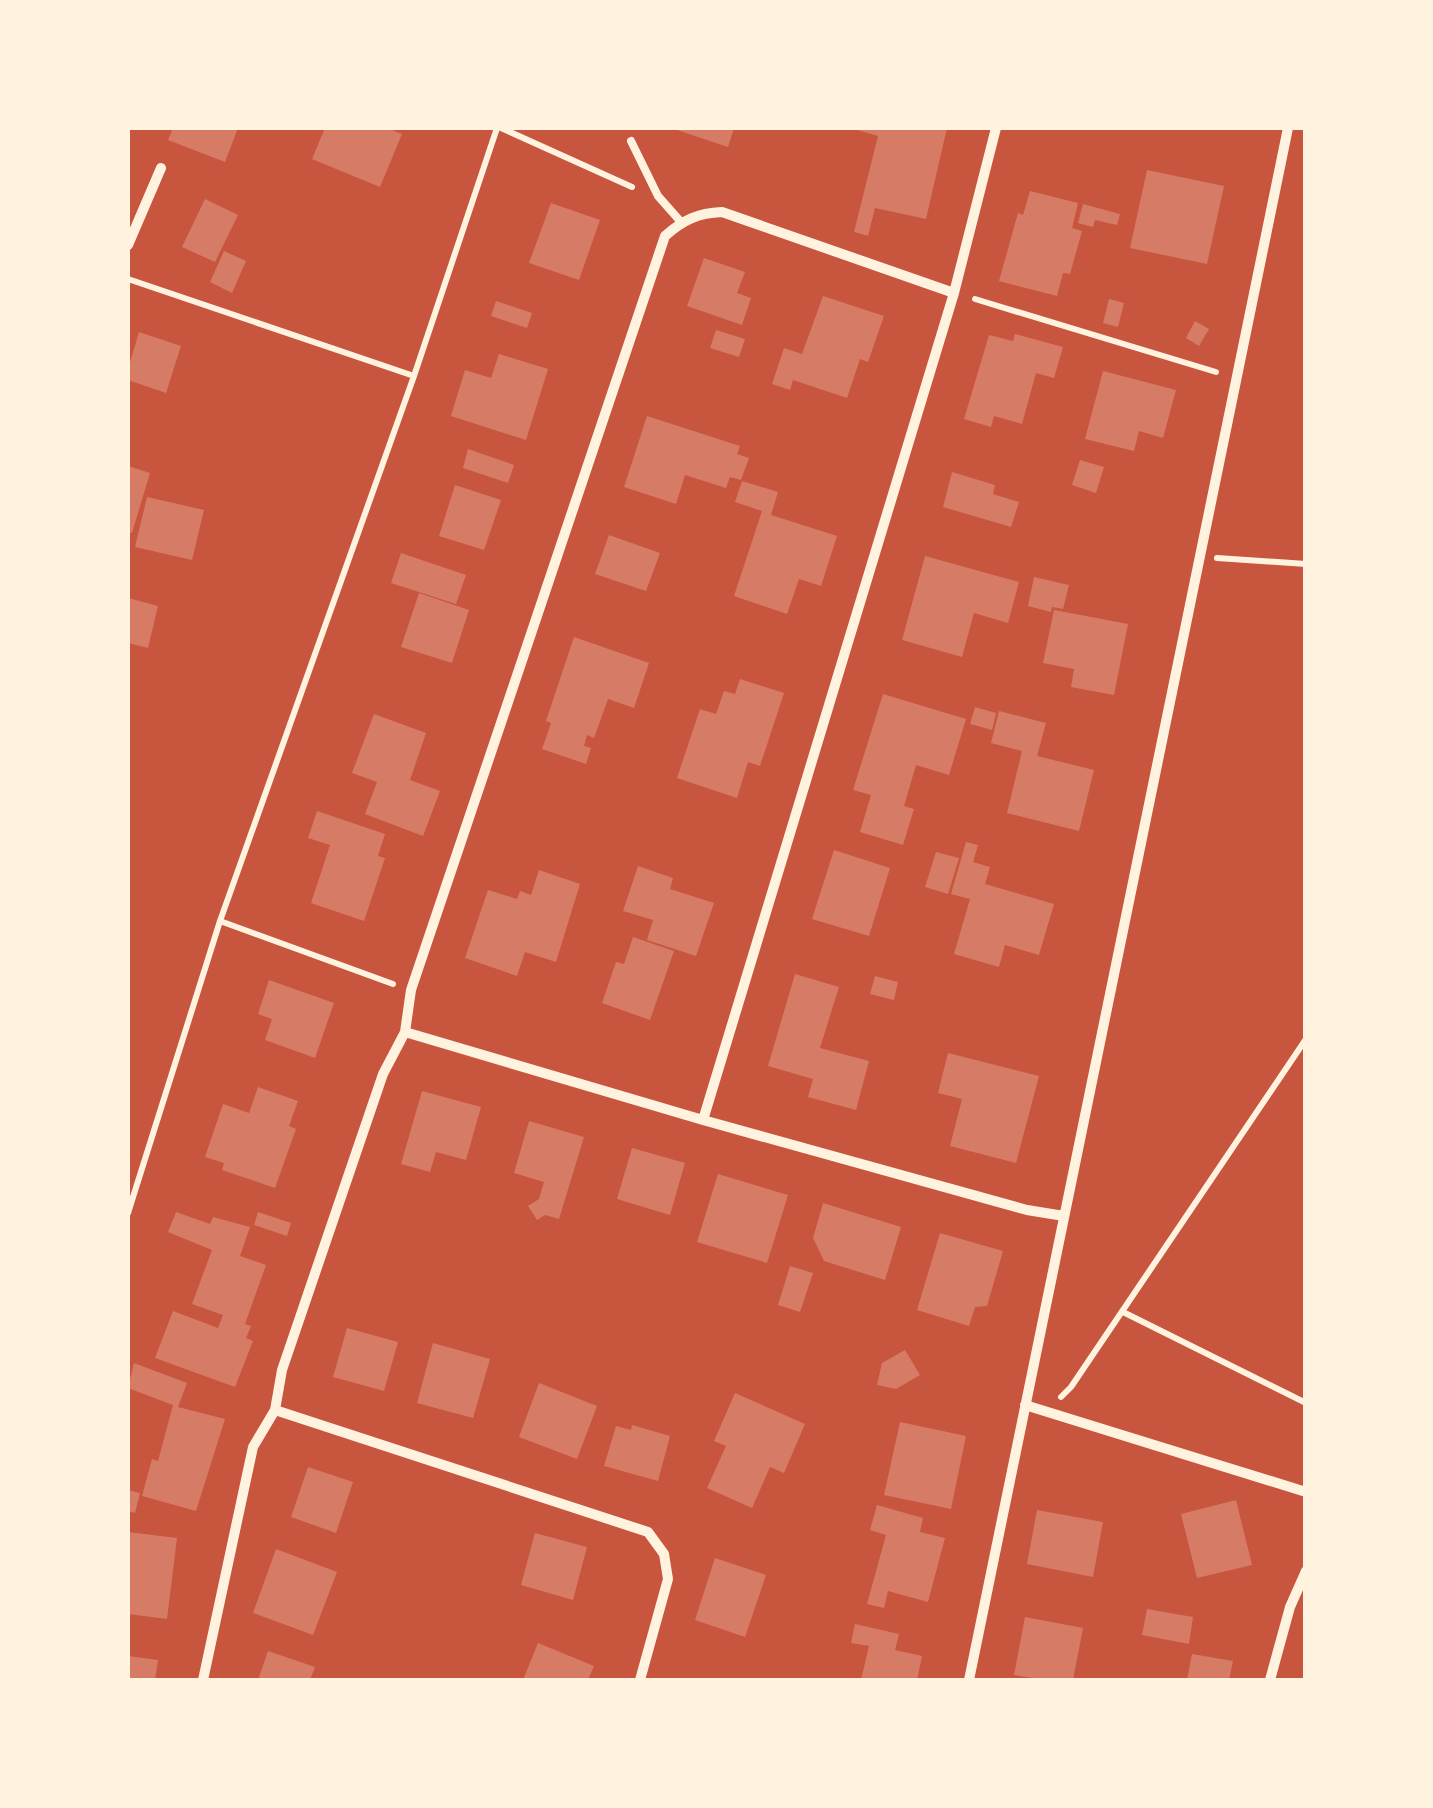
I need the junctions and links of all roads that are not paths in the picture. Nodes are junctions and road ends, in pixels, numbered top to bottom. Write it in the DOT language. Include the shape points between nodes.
graph roads {
  1 [pos="996,128"];
  2 [pos="1288,128"];
  3 [pos="631,141"];
  4 [pos="161,168"];
  5 [pos="681,222"];
  6 [pos="128,245"];
  7 [pos="954,293"];
  8 [pos="405,1032"];
  9 [pos="703,1120"];
  10 [pos="1064,1216"];
  11 [pos="1026,1405"];
  12 [pos="275,1410"];
  13 [pos="1306,1492"];
  14 [pos="1306,1571"];
  15 [pos="203,1680"];
  16 [pos="640,1680"];
  17 [pos="969,1680"];
  18 [pos="1270,1680"];
  1 -- 7 [label="street"];
  2 -- 10 [label="street"];
  3 -- 5 [label="lane" via="658,196"];
  4 -- 6 [label="street"];
  5 -- 7 [label="street" via="722,212"];
  5 -- 8 [label="street" via="665,236 411,990"];
  7 -- 9 [label="street"];
  8 -- 9 [label="street"];
  8 -- 12 [label="street" via="382,1074 282,1370"];
  9 -- 10 [label="street"];
  10 -- 11 [label="street"];
  11 -- 13 [label="street"];
  11 -- 17 [label="street"];
  12 -- 15 [label="street" via="253,1447"];
  12 -- 16 [label="street" via="648,1532 664,1554 668,1579"];
  14 -- 18 [label="street"];
}
